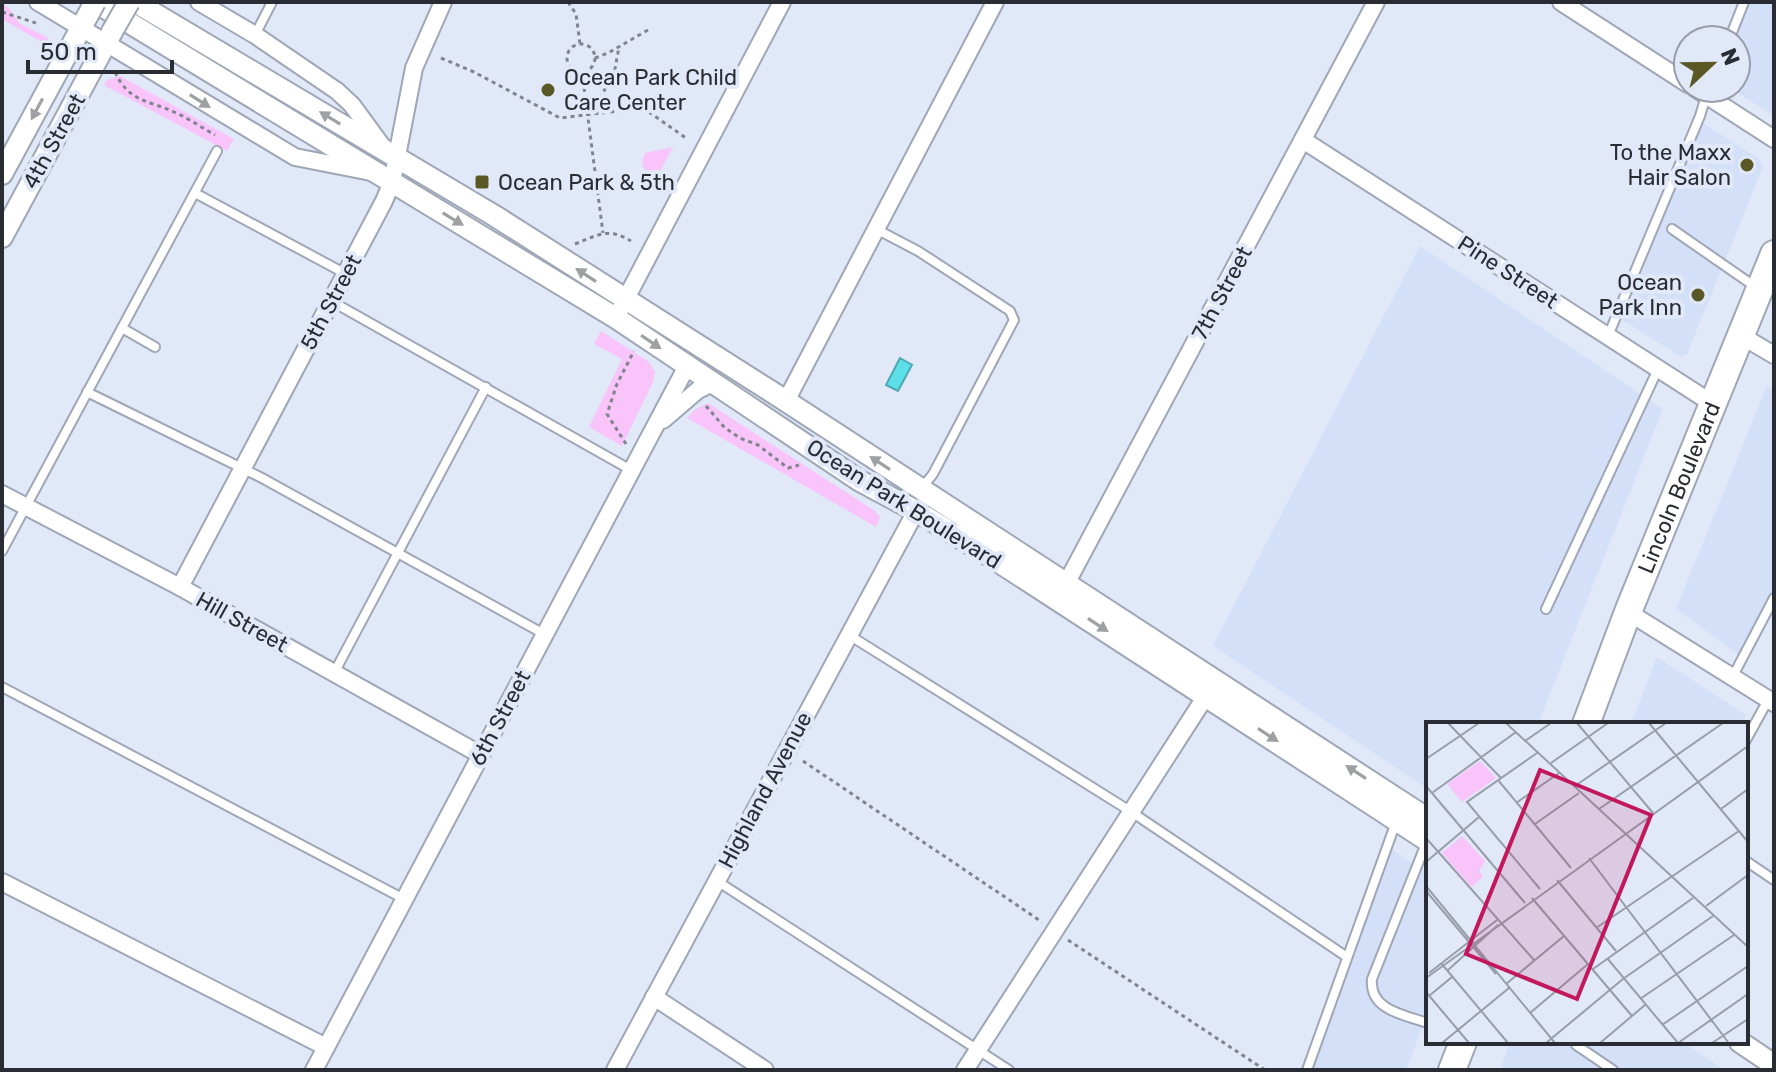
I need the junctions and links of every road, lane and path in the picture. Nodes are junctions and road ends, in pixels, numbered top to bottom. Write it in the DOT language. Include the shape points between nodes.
graph roads {
  1 [pos="38,2"];
  2 [pos="132,2"];
  3 [pos="199,2"];
  4 [pos="272,2"];
  5 [pos="443,2"];
  6 [pos="568,2"];
  7 [pos="782,2"];
  8 [pos="995,2"];
  9 [pos="1376,2"];
  10 [pos="1561,2"];
  11 [pos="1744,2"];
  12 [pos="2,12"];
  13 [pos="88,15"];
  14 [pos="39,24"];
  15 [pos="1735,24"];
  16 [pos="648,30"];
  17 [pos="255,35"];
  18 [pos="110,37"];
  19 [pos="580,44"];
  20 [pos="619,47"];
  21 [pos="441,58"];
  22 [pos="595,58"];
  23 [pos="115,72"];
  24 [pos="582,72"];
  25 [pos="1672,74"];
  26 [pos="1701,104"];
  27 [pos="1723,104"];
  28 [pos="591,114"];
  29 [pos="215,135"];
  30 [pos="686,138"];
  31 [pos="1774,139"];
  32 [pos="1303,140"];
  33 [pos="217,151"];
  34 [pos="391,154"];
  35 [pos="2,174"];
  36 [pos="384,177"];
  37 [pos="195,193"];
  38 [pos="876,229"];
  39 [pos="1672,229"];
  40 [pos="603,233"];
  41 [pos="2,237"];
  42 [pos="631,241"];
  43 [pos="575,244"];
  44 [pos="1774,254"];
  45 [pos="346,274"];
  46 [pos="1759,290"];
  47 [pos="331,301"];
  48 [pos="620,309"];
  49 [pos="122,328"];
  50 [pos="1740,335"];
  51 [pos="1608,336"];
  52 [pos="155,347"];
  53 [pos="635,350"];
  54 [pos="1774,355"];
  55 [pos="687,366"];
  56 [pos="1658,368"];
  57 [pos="743,375"];
  58 [pos="712,383"];
  59 [pos="486,387"];
  60 [pos="87,392"];
  61 [pos="786,401"];
  62 [pos="704,403"];
  63 [pos="1713,404"];
  64 [pos="655,426"];
  65 [pos="626,444"];
  66 [pos="801,463"];
  67 [pos="243,468"];
  68 [pos="631,470"];
  69 [pos="921,490"];
  70 [pos="2,494"];
  71 [pos="26,506"];
  72 [pos="916,511"];
  73 [pos="988,545"];
  74 [pos="2,551"];
  75 [pos="399,552"];
  76 [pos="1066,584"];
  77 [pos="180,587"];
  78 [pos="1774,598"];
  79 [pos="1546,609"];
  80 [pos="1628,612"];
  81 [pos="544,634"];
  82 [pos="848,634"];
  83 [pos="334,673"];
  84 [pos="1733,676"];
  85 [pos="2,687"];
  86 [pos="1211,687"];
  87 [pos="1771,701"];
  88 [pos="1587,722"];
  89 [pos="1748,737"];
  90 [pos="787,750"];
  91 [pos="481,755"];
  92 [pos="1130,811"];
  93 [pos="1426,818"];
  94 [pos="1397,820"];
  95 [pos="1426,840"];
  96 [pos="1426,844"];
  97 [pos="1748,862"];
  98 [pos="1774,880"];
  99 [pos="716,881"];
  100 [pos="2,882"];
  101 [pos="404,899"];
  102 [pos="1055,931"];
  103 [pos="1347,957"];
  104 [pos="654,997"];
  105 [pos="1426,1022"];
  106 [pos="1462,1044"];
  107 [pos="1576,1044"];
  108 [pos="1743,1044"];
  109 [pos="326,1047"];
  110 [pos="977,1050"];
  111 [pos="1774,1065"];
  112 [pos="314,1070"];
  113 [pos="615,1070"];
  114 [pos="765,1070"];
  115 [pos="965,1070"];
  116 [pos="1009,1070"];
  117 [pos="1265,1070"];
  118 [pos="1307,1070"];
  119 [pos="1452,1070"];
  120 [pos="1613,1070"];
  1 -- 13 [label="street, Ocean Park Boulevard"];
  2 -- 18 [label="street, 4th Street, bridge"];
  34 -- 2 [label="street, Ocean Park Boulevard, one-way"];
  3 -- 17 [label="street, Ocean Park Boulevard"];
  4 -- 17 [label="lane"];
  5 -- 34 [label="street, 5th Street" via="414,68"];
  6 -- 19 [label="path" via="576,14"];
  7 -- 48 [label="street"];
  8 -- 38 [label="street"];
  9 -- 32 [label="street, 7th Street"];
  10 -- 25 [label="street"];
  11 -- 15 [label="lane"];
  12 -- 14 [label="path"];
  13 -- 18 [label="street, Ocean Park Boulevard"];
  13 -- 35 [label="street, 4th Street, one-way"];
  13 -- 36 [label="street, Ocean Park Boulevard"];
  16 -- 20 [label="path"];
  17 -- 34 [label="street, Ocean Park Boulevard" via="337,91"];
  18 -- 36 [label="street, Ocean Park Boulevard, one-way" via="233,122 295,157"];
  18 -- 41 [label="street, 4th Street"];
  19 -- 22 [label="path"];
  19 -- 24 [label="path" via="567,58"];
  20 -- 22 [label="path"];
  20 -- 28 [label="path" via="615,69"];
  21 -- 28 [label="path" via="560,118"];
  22 -- 24 [label="path"];
  23 -- 29 [label="path" via="123,88 140,100"];
  24 -- 28 [label="path"];
  26 -- 51 [label="lane"];
  27 -- 31 [label="street"];
  28 -- 30 [label="path" via="643,108"];
  28 -- 40 [label="path"];
  32 -- 51 [label="street, Pine Street"];
  32 -- 76 [label="street, 7th Street"];
  33 -- 37 [label="lane"];
  34 -- 36 [label="street, 5th Street"];
  48 -- 34 [label="street, Ocean Park Boulevard, one-way" via="495,216"];
  36 -- 45 [label="street, 5th Street"];
  36 -- 48 [label="street, Ocean Park Boulevard, one-way"];
  37 -- 45 [label="lane"];
  37 -- 49 [label="lane"];
  38 -- 61 [label="street"];
  38 -- 69 [label="lane" via="1010,311 1014,320"];
  39 -- 46 [label="lane"];
  40 -- 42 [label="path"];
  40 -- 43 [label="path"];
  44 -- 46 [label="highway, Lincoln Boulevard"];
  45 -- 47 [label="street, 5th Street"];
  46 -- 50 [label="highway, Lincoln Boulevard"];
  47 -- 59 [label="lane"];
  47 -- 67 [label="street, 5th Street"];
  48 -- 55 [label="street, Ocean Park Boulevard, one-way"];
  48 -- 57 [label="street, Ocean Park Boulevard"];
  49 -- 52 [label="lane"];
  49 -- 60 [label="lane"];
  50 -- 54 [label="street"];
  50 -- 63 [label="highway, Lincoln Boulevard"];
  51 -- 56 [label="street, Pine Street"];
  53 -- 65 [label="path" via="607,414"];
  55 -- 57 [label="street" via="695,355 722,371"];
  55 -- 58 [label="street, Ocean Park Boulevard"];
  55 -- 64 [label="street, 6th Street"];
  56 -- 63 [label="street, Pine Street"];
  56 -- 79 [label="lane"];
  57 -- 61 [label="street, Ocean Park Boulevard"];
  58 -- 61 [label="street" via="774,405"];
  58 -- 64 [label="street"];
  58 -- 72 [label="street, Ocean Park Boulevard" via="860,481"];
  59 -- 68 [label="lane"];
  59 -- 75 [label="lane"];
  60 -- 67 [label="lane"];
  60 -- 71 [label="lane"];
  69 -- 61 [label="street, Ocean Park Boulevard, one-way"];
  62 -- 66 [label="path" via="725,428 788,468"];
  63 -- 80 [label="highway, Lincoln Boulevard"];
  64 -- 68 [label="street, 6th Street"];
  67 -- 75 [label="lane"];
  67 -- 77 [label="street, 5th Street"];
  68 -- 81 [label="street, 6th Street"];
  69 -- 73 [label="street, Ocean Park Boulevard"];
  70 -- 71 [label="street, Hill Street"];
  71 -- 74 [label="lane"];
  71 -- 77 [label="street, Hill Street"];
  72 -- 73 [label="street, Ocean Park Boulevard" via="930,505"];
  72 -- 82 [label="street, Highland Avenue"];
  73 -- 76 [label="street, Ocean Park Boulevard"];
  73 -- 86 [label="street, Ocean Park Boulevard, one-way"];
  75 -- 81 [label="lane"];
  75 -- 83 [label="lane"];
  76 -- 86 [label="street, Ocean Park Boulevard"];
  77 -- 83 [label="street, Hill Street"];
  78 -- 84 [label="lane"];
  80 -- 84 [label="street"];
  80 -- 88 [label="highway, Lincoln Boulevard"];
  81 -- 91 [label="street, 6th Street"];
  82 -- 90 [label="street, Highland Avenue"];
  82 -- 92 [label="lane"];
  83 -- 91 [label="street, Hill Street"];
  84 -- 87 [label="street"];
  85 -- 101 [label="lane"];
  86 -- 92 [label="street"];
  93 -- 86 [label="street, Ocean Park Boulevard, one-way"];
  86 -- 94 [label="street, Ocean Park Boulevard, one-way"];
  87 -- 89 [label="lane"];
  90 -- 99 [label="street, Highland Avenue"];
  90 -- 102 [label="path"];
  91 -- 101 [label="street, 6th Street"];
  92 -- 102 [label="street"];
  92 -- 103 [label="lane"];
  94 -- 95 [label="street, Ocean Park Boulevard"];
  94 -- 103 [label="lane"];
  96 -- 105 [label="lane" via="1371,989 1381,1005"];
  97 -- 98 [label="lane"];
  99 -- 104 [label="street, Highland Avenue"];
  99 -- 110 [label="lane"];
  100 -- 109 [label="street"];
  101 -- 109 [label="street, 6th Street"];
  102 -- 110 [label="street"];
  102 -- 117 [label="path"];
  103 -- 118 [label="lane"];
  104 -- 113 [label="street, Highland Avenue"];
  104 -- 114 [label="street"];
  106 -- 119 [label="highway"];
  107 -- 120 [label="lane"];
  108 -- 111 [label="street"];
  109 -- 112 [label="street, 6th Street"];
  110 -- 115 [label="street"];
  110 -- 116 [label="lane"];
}
